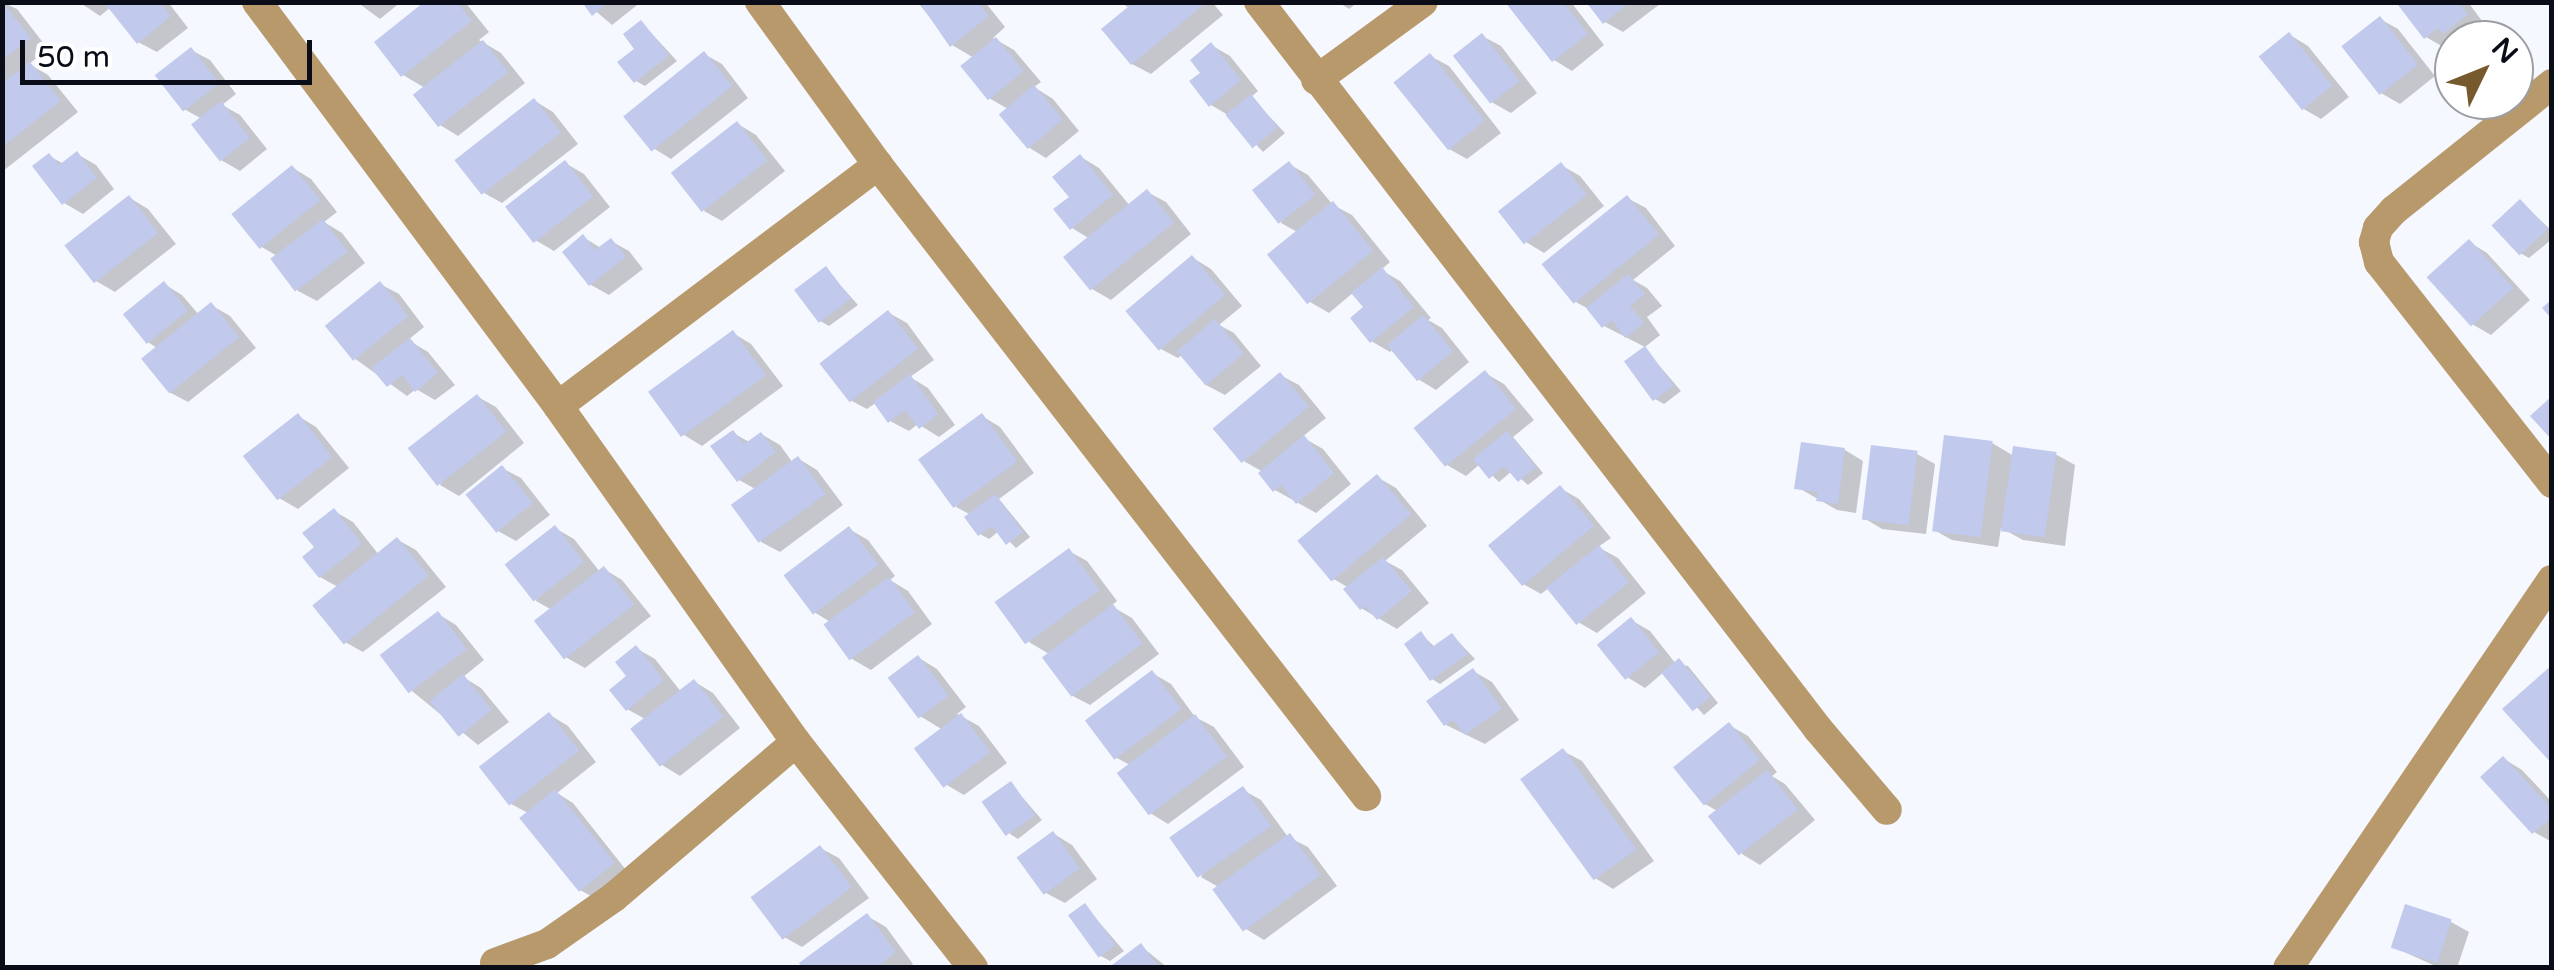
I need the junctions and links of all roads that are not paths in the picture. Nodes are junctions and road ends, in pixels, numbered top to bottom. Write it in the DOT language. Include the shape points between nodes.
graph roads {
  1 [pos="257,2"];
  2 [pos="1259,2"];
  3 [pos="1423,2"];
  4 [pos="763,4"];
  5 [pos="1316,80"];
  6 [pos="2552,84"];
  7 [pos="878,165"];
  8 [pos="558,406"];
  9 [pos="2552,483"];
  10 [pos="2552,580"];
  11 [pos="796,742"];
  12 [pos="1366,796"];
  13 [pos="1887,810"];
  14 [pos="495,963"];
  15 [pos="973,968"];
  16 [pos="2288,968"];
  1 -- 8 [label="street"];
  2 -- 5 [label="street"];
  3 -- 5 [label="street"];
  4 -- 7 [label="street"];
  5 -- 13 [label="street"];
  6 -- 9 [label="street" via="2394,210 2374,242 2380,262"];
  7 -- 8 [label="street"];
  7 -- 12 [label="street"];
  8 -- 11 [label="street"];
  10 -- 16 [label="street"];
  11 -- 14 [label="street" via="614,897 547,944"];
  11 -- 15 [label="street"];
}
